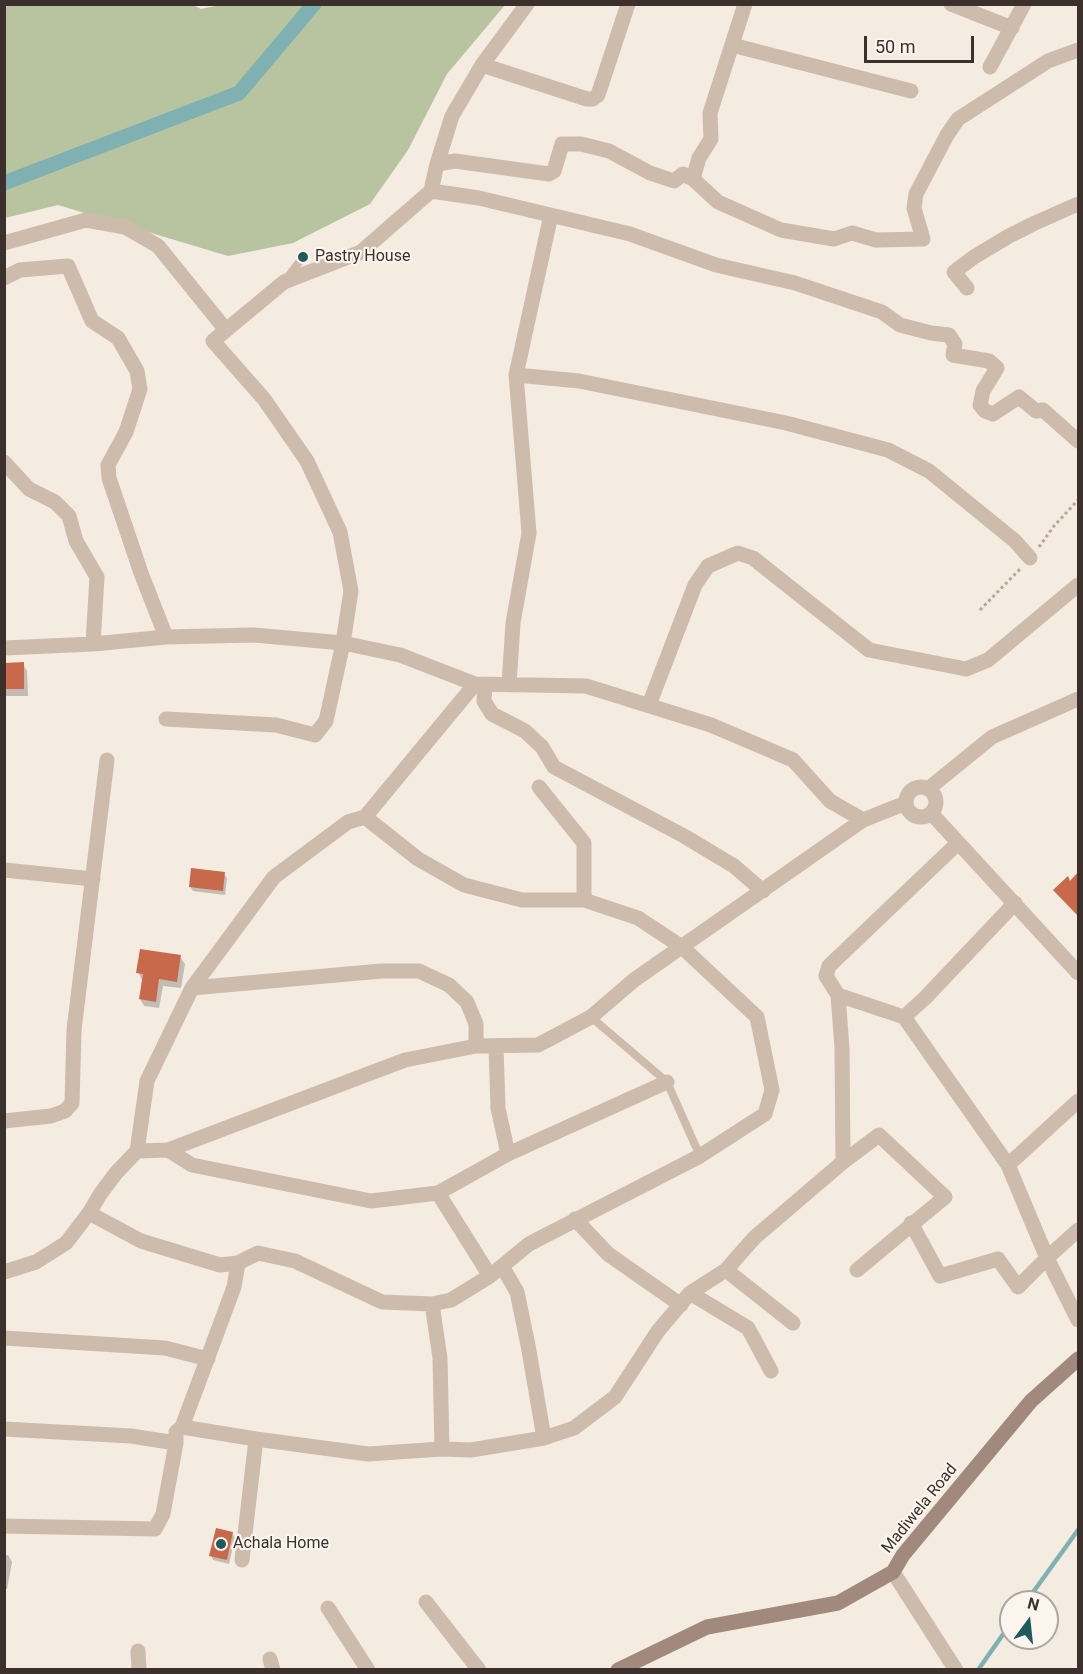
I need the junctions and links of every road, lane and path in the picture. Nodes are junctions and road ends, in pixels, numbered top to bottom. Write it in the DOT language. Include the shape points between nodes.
graph roads {
  1 [pos="527,4"];
  2 [pos="628,4"];
  3 [pos="745,4"];
  4 [pos="951,4"];
  5 [pos="1024,4"];
  6 [pos="1012,28"];
  7 [pos="732,45"];
  8 [pos="1078,50"];
  9 [pos="482,65"];
  10 [pos="990,67"];
  11 [pos="911,91"];
  12 [pos="437,164"];
  13 [pos="693,179"];
  14 [pos="431,191"];
  15 [pos="1078,204"];
  16 [pos="551,215"];
  17 [pos="4,243"];
  18 [pos="303,257"];
  19 [pos="4,278"];
  20 [pos="284,282"];
  21 [pos="967,288"];
  22 [pos="226,330"];
  23 [pos="516,375"];
  24 [pos="1078,441"];
  25 [pos="4,462"];
  26 [pos="1030,558"];
  27 [pos="1078,585"];
  28 [pos="166,637"];
  29 [pos="343,643"];
  30 [pos="93,644"];
  31 [pos="4,648"];
  32 [pos="480,685"];
  33 [pos="509,685"];
  34 [pos="1078,699"];
  35 [pos="649,705"];
  36 [pos="166,719"];
  37 [pos="107,760"];
  38 [pos="540,787"];
  39 [pos="928,789"];
  40 [pos="906,803"];
  41 [pos="931,813"];
  42 [pos="365,817"];
  43 [pos="863,820"];
  44 [pos="958,843"];
  45 [pos="4,870"];
  46 [pos="93,879"];
  47 [pos="763,891"];
  48 [pos="584,900"];
  49 [pos="1015,903"];
  50 [pos="682,947"];
  51 [pos="1078,973"];
  52 [pos="192,988"];
  53 [pos="838,995"];
  54 [pos="591,1017"];
  55 [pos="904,1017"];
  56 [pos="476,1046"];
  57 [pos="496,1046"];
  58 [pos="667,1082"];
  59 [pos="1078,1101"];
  60 [pos="4,1121"];
  61 [pos="168,1150"];
  62 [pos="137,1151"];
  63 [pos="508,1154"];
  64 [pos="700,1156"];
  65 [pos="843,1162"];
  66 [pos="1008,1165"];
  67 [pos="438,1193"];
  68 [pos="89,1213"];
  69 [pos="575,1219"];
  70 [pos="911,1223"];
  71 [pos="1078,1230"];
  72 [pos="1047,1258"];
  73 [pos="237,1263"];
  74 [pos="726,1270"];
  75 [pos="857,1270"];
  76 [pos="496,1271"];
  77 [pos="4,1272"];
  78 [pos="686,1299"];
  79 [pos="432,1304"];
  80 [pos="1078,1320"];
  81 [pos="793,1323"];
  82 [pos="4,1338"];
  83 [pos="208,1359"];
  84 [pos="1078,1359"];
  85 [pos="771,1371"];
  86 [pos="182,1427"];
  87 [pos="4,1429"];
  88 [pos="544,1438"];
  89 [pos="256,1439"];
  90 [pos="176,1443"];
  91 [pos="442,1449"];
  92 [pos="4,1526"];
  93 [pos="242,1560"];
  94 [pos="893,1572"];
  95 [pos="426,1602"];
  96 [pos="328,1608"];
  97 [pos="138,1651"];
  98 [pos="139,1670"];
  99 [pos="368,1670"];
  100 [pos="479,1670"];
  101 [pos="618,1670"];
  102 [pos="956,1670"];
  1 -- 9 [label="street"];
  2 -- 9 [label="street" via="598,95 593,99"];
  3 -- 7 [label="street"];
  4 -- 6 [label="street"];
  5 -- 6 [label="street"];
  6 -- 10 [label="street"];
  7 -- 11 [label="street"];
  7 -- 13 [label="street" via="710,113 711,139 699,158"];
  8 -- 13 [label="street" via="1048,62 958,120 916,194 914,208 923,239 876,240 852,232 834,239 781,230 718,202"];
  9 -- 12 [label="street" via="452,116"];
  12 -- 13 [label="street" via="455,161 549,174 554,171 562,144 581,144 609,151 674,181 682,174"];
  12 -- 14 [label="street"];
  14 -- 16 [label="street"];
  14 -- 20 [label="street" via="361,252"];
  15 -- 21 [label="street" via="1035,223 954,272"];
  16 -- 23 [label="street"];
  16 -- 24 [label="street" via="630,234 716,265 795,282 882,312 900,325 949,335 955,345 952,355 989,361 997,369 983,391 980,405 985,411 993,414 1019,397 1036,411 1043,410"];
  17 -- 22 [label="street" via="86,220 125,228 158,246"];
  18 -- 20 [label="lane"];
  19 -- 28 [label="street" via="20,270 68,266 92,321 118,338 137,371 140,389 126,432 108,465 109,478"];
  20 -- 22 [label="street"];
  22 -- 29 [label="street" via="213,341 264,399 307,461 340,532 351,591"];
  23 -- 26 [label="street" via="579,381 786,423 888,450 929,471 1016,541"];
  23 -- 33 [label="street" via="529,533 513,623"];
  25 -- 30 [label="street" via="29,489 55,502 69,516 76,541 97,577"];
  27 -- 35 [label="street" via="988,660 966,669 869,650 753,558 738,553 708,566 695,585"];
  28 -- 29 [label="street" via="254,635"];
  28 -- 30 [label="street"];
  29 -- 32 [label="street" via="400,655"];
  29 -- 36 [label="street" via="326,722 315,735 276,725"];
  30 -- 31 [label="street"];
  32 -- 33 [label="street"];
  32 -- 42 [label="street"];
  32 -- 47 [label="street" via="492,714 525,730 554,767 735,866"];
  33 -- 35 [label="street" via="586,686"];
  34 -- 39 [label="street" via="992,737"];
  35 -- 43 [label="street" via="711,725 793,760 830,801"];
  37 -- 46 [label="street"];
  38 -- 48 [label="street" via="584,843"];
  39 -- 40 [label="street" via="915,788"];
  39 -- 41 [label="street" via="935,797"];
  40 -- 41 [label="street" via="916,816"];
  40 -- 43 [label="street"];
  41 -- 44 [label="street"];
  42 -- 48 [label="street" via="418,859 464,885 522,900"];
  42 -- 52 [label="street" via="348,822 274,877"];
  43 -- 47 [label="street"];
  44 -- 49 [label="street"];
  44 -- 53 [label="street" via="828,966 826,976"];
  45 -- 46 [label="street"];
  46 -- 60 [label="street" via="74,1030 72,1103 65,1111 51,1116"];
  47 -- 50 [label="street"];
  48 -- 50 [label="street" via="638,918"];
  49 -- 51 [label="street"];
  49 -- 55 [label="street"];
  50 -- 54 [label="street" via="634,980"];
  50 -- 64 [label="street" via="757,1017 772,1090 765,1114"];
  52 -- 56 [label="street" via="419,971 449,985 467,1002 476,1024"];
  52 -- 62 [label="street" via="147,1081"];
  53 -- 55 [label="street"];
  53 -- 65 [label="street"];
  54 -- 57 [label="street" via="538,1045"];
  54 -- 58 [label="lane"];
  55 -- 66 [label="street"];
  56 -- 57 [label="street"];
  56 -- 61 [label="street" via="405,1060"];
  57 -- 63 [label="street" via="498,1108"];
  58 -- 63 [label="street"];
  58 -- 64 [label="lane"];
  59 -- 66 [label="street"];
  61 -- 62 [label="street"];
  61 -- 67 [label="street" via="192,1166 371,1201"];
  62 -- 68 [label="street" via="116,1173"];
  63 -- 67 [label="street"];
  64 -- 69 [label="street"];
  65 -- 70 [label="street" via="879,1135 945,1197"];
  65 -- 74 [label="street" via="754,1238"];
  66 -- 72 [label="street"];
  67 -- 76 [label="street"];
  68 -- 73 [label="street" via="141,1241 220,1265"];
  68 -- 77 [label="street" via="66,1243 36,1262"];
  69 -- 76 [label="street" via="529,1244"];
  69 -- 78 [label="street" via="608,1254"];
  70 -- 72 [label="street" via="940,1276 998,1260 1018,1287"];
  70 -- 75 [label="street"];
  71 -- 72 [label="street"];
  72 -- 80 [label="street"];
  73 -- 79 [label="street" via="258,1253 296,1261 382,1302"];
  73 -- 83 [label="street" via="234,1287"];
  74 -- 78 [label="street"];
  74 -- 81 [label="street"];
  76 -- 79 [label="street" via="451,1300"];
  76 -- 88 [label="street" via="517,1292"];
  78 -- 85 [label="street" via="748,1328"];
  78 -- 88 [label="street" via="658,1331 615,1397 574,1428"];
  79 -- 91 [label="street" via="440,1358"];
  82 -- 83 [label="street" via="165,1348"];
  83 -- 86 [label="street"];
  84 -- 94 [label="main road, Madiwela Road" via="1031,1401"];
  86 -- 89 [label="street"];
  86 -- 90 [label="street" via="176,1432"];
  87 -- 90 [label="street" via="131,1436"];
  88 -- 91 [label="street" via="471,1450"];
  89 -- 91 [label="street" via="368,1454"];
  89 -- 93 [label="street"];
  90 -- 92 [label="street" via="163,1514 155,1529"];
  94 -- 101 [label="main road, Madiwela Road" via="838,1603 707,1627"];
  94 -- 102 [label="street"];
  95 -- 100 [label="street"];
  96 -- 99 [label="street"];
  97 -- 98 [label="street"];
}
